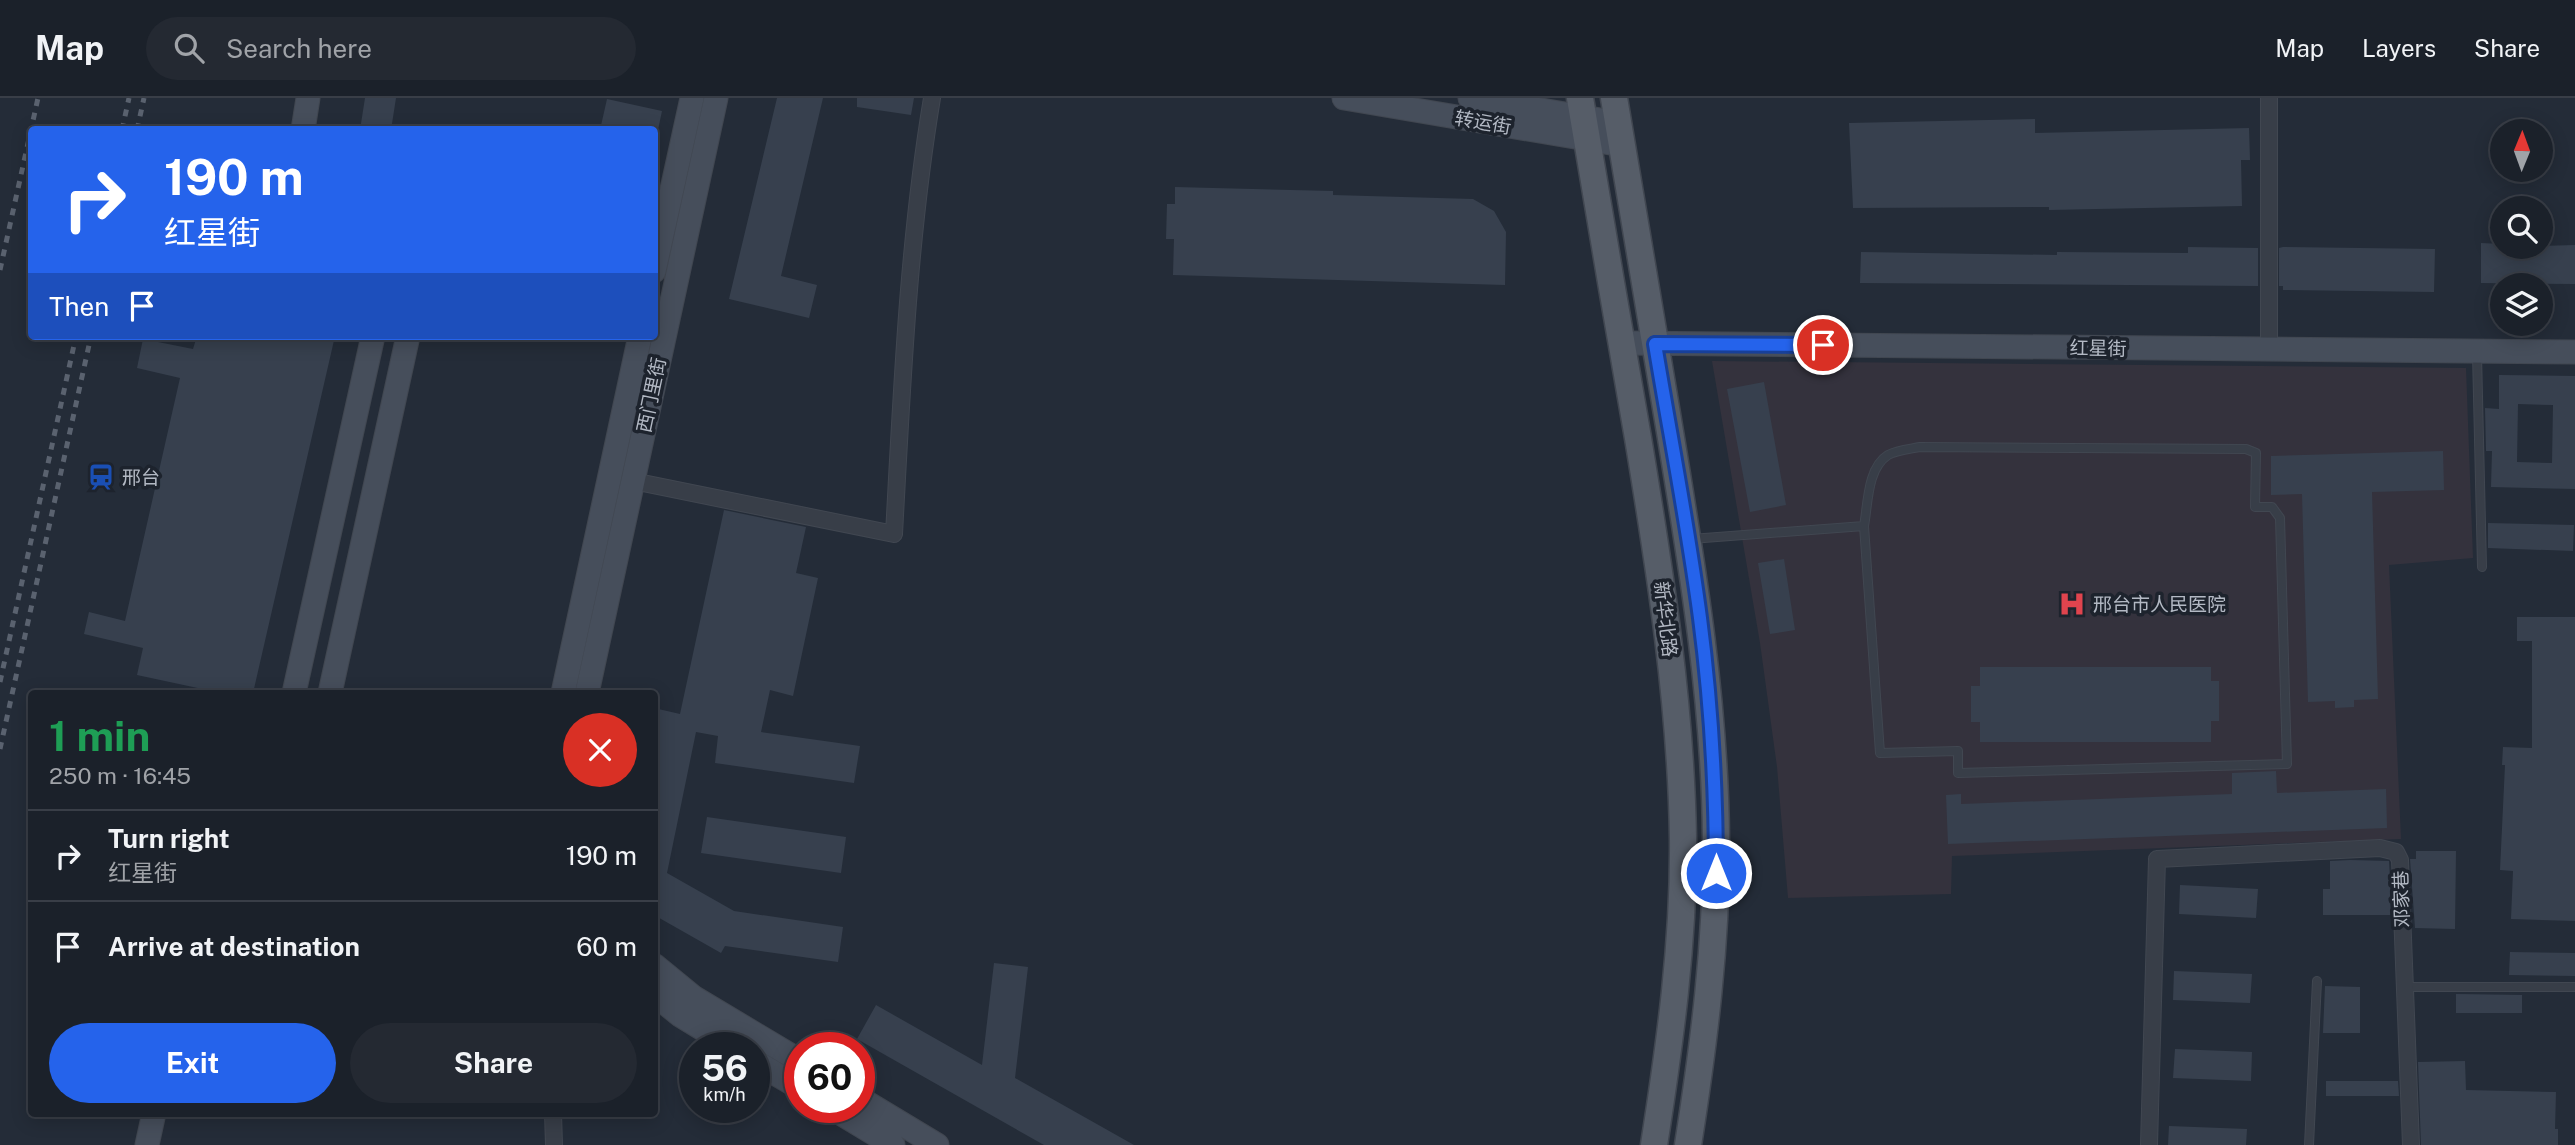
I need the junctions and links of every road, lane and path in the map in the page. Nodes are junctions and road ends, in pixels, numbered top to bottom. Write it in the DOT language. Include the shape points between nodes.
graph roads {
  1 [pos="308,98"];
  2 [pos="692,98"];
  3 [pos="716,98"];
  4 [pos="932,98"];
  5 [pos="1344,98"];
  6 [pos="1470,98"];
  7 [pos="2269,98"];
  8 [pos="1584,118"];
  9 [pos="1618,122"];
  10 [pos="304,126"];
  11 [pos="658,253"];
  12 [pos="661,322"];
  13 [pos="372,340"];
  14 [pos="407,340"];
  15 [pos="639,340"];
  16 [pos="658,340"];
  17 [pos="1622,343"];
  18 [pos="1655,344"];
  19 [pos="2269,349"];
  20 [pos="2477,351"];
  21 [pos="2575,352"];
  22 [pos="633,481"];
  23 [pos="1864,526"];
  24 [pos="1688,540"];
  25 [pos="2482,567"];
  26 [pos="294,690"];
  27 [pos="331,690"];
  28 [pos="564,690"];
  29 [pos="587,690"];
  30 [pos="658,968"];
  31 [pos="2317,981"];
  32 [pos="2403,986"];
  33 [pos="2575,986"];
  34 [pos="658,998"];
  35 [pos="708,1032"];
  36 [pos="784,1051"];
  37 [pos="875,1108"];
  38 [pos="154,1117"];
  39 [pos="553,1117"];
  40 [pos="857,1123"];
  41 [pos="147,1145"];
  42 [pos="554,1145"];
  43 [pos="893,1145"];
  44 [pos="937,1145"];
  45 [pos="1654,1145"];
  46 [pos="1688,1145"];
  47 [pos="2149,1145"];
  48 [pos="2309,1145"];
  49 [pos="2411,1145"];
  1 -- 10 [label="street"];
  2 -- 11 [label="street"];
  3 -- 12 [label="street, 西门里街"];
  4 -- 22 [label="street" via="911,251 894,534"];
  5 -- 8 [label="street, 转运街"];
  6 -- 8 [label="street, 转运街"];
  7 -- 19 [label="street"];
  8 -- 9 [label="street, 转运街"];
  8 -- 17 [label="main road, 新华北路"];
  9 -- 18 [label="main road, 新华北路"];
  13 -- 26 [label="street"];
  14 -- 27 [label="street"];
  15 -- 28 [label="street"];
  16 -- 22 [label="street, 西门里街"];
  17 -- 18 [label="street, 红星街"];
  17 -- 45 [label="main road, 新华北路" via="1667,621 1682,802 1678,982"];
  18 -- 19 [label="street, 红星街"];
  18 -- 24 [label="main road, 新华北路"];
  19 -- 20 [label="street, 红星街"];
  20 -- 21 [label="street, 红星街"];
  20 -- 25 [label="lane"];
  22 -- 29 [label="street, 西门里街"];
  23 -- 23 [label="lane" via="1874,474 1889,454 1902,450 2246,449 2256,453 2255,507 2272,507 2280,519 2287,764 1958,774 1958,751 1880,753"];
  23 -- 24 [label="lane"];
  24 -- 46 [label="main road, 新华北路" via="1705,661 1716,873 1710,985"];
  30 -- 36 [label="street" via="693,997"];
  31 -- 48 [label="lane"];
  32 -- 33 [label="lane"];
  32 -- 47 [label="street, 邓家巷" via="2400,860 2396,852 2380,848 2157,859"];
  32 -- 49 [label="street, 邓家巷"];
  34 -- 35 [label="street"];
  37 -- 44 [label="street"];
  38 -- 41 [label="street"];
  39 -- 42 [label="street"];
  40 -- 43 [label="street"];
}
